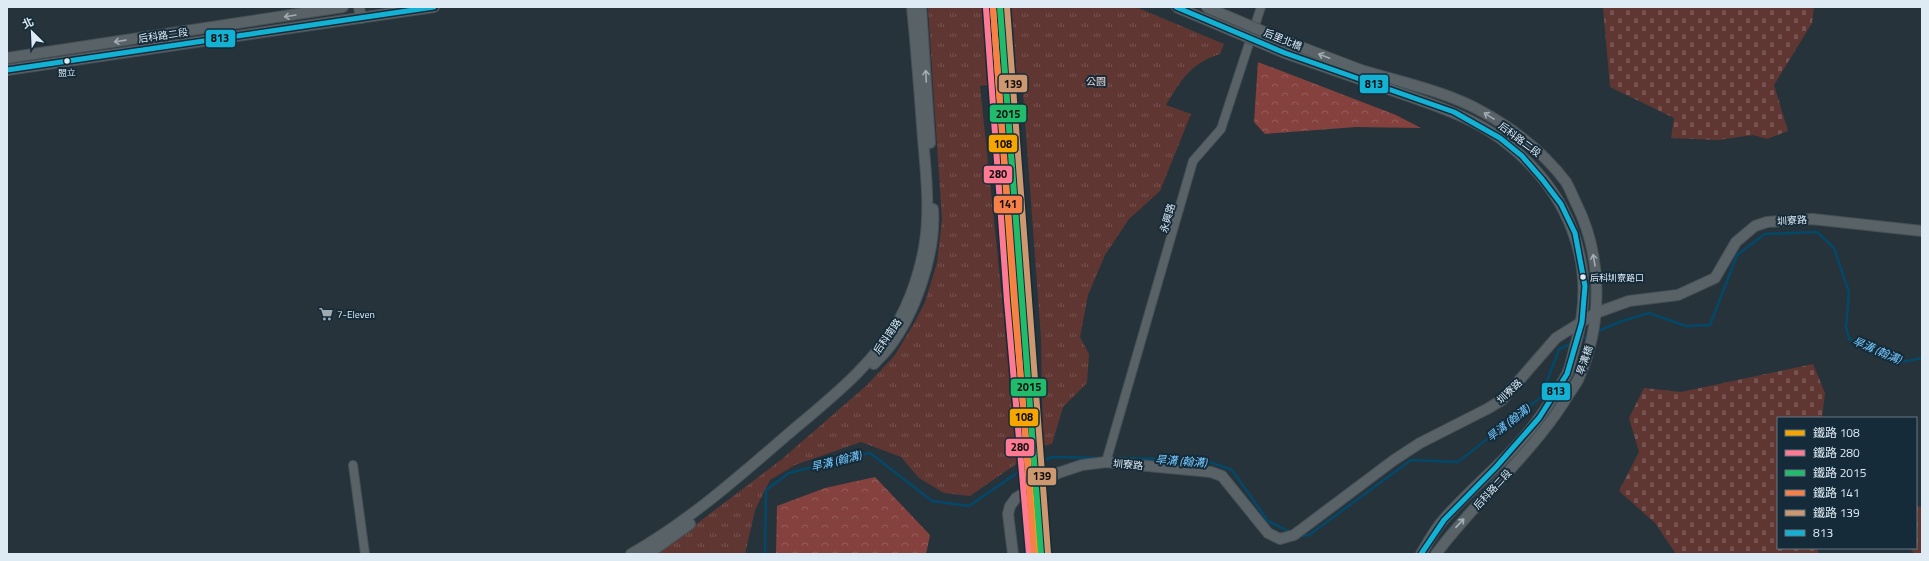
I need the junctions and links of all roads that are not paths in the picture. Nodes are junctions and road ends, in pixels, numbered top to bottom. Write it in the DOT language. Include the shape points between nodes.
graph roads {
  1 [pos="343,7"];
  2 [pos="359,7"];
  3 [pos="434,7"];
  4 [pos="912,7"];
  5 [pos="921,7"];
  6 [pos="1176,7"];
  7 [pos="1206,7"];
  8 [pos="1261,7"];
  9 [pos="361,18"];
  10 [pos="23,56"];
  11 [pos="7,58"];
  12 [pos="921,59"];
  13 [pos="24,68"];
  14 [pos="7,70"];
  15 [pos="1361,70"];
  16 [pos="1420,100"];
  17 [pos="1922,232"];
  18 [pos="1596,313"];
  19 [pos="1582,322"];
  20 [pos="1539,418"];
  21 [pos="1550,424"];
  22 [pos="1106,462"];
  23 [pos="353,465"];
  24 [pos="365,554"];
  25 [pos="631,554"];
  26 [pos="648,554"];
  27 [pos="1013,554"];
  28 [pos="1421,554"];
  29 [pos="1436,554"];
  1 -- 10 [label="street, 后科路二段, one-way"];
  2 -- 9 [label="street"];
  3 -- 9 [label="street, 后科路二段"];
  4 -- 12 [label="street, 后科南路"];
  5 -- 12 [label="street, 后科南路"];
  6 -- 16 [label="street, 后里北橋, bridge" via="1285,52"];
  15 -- 7 [label="street, 后里北橋, one-way, bridge"];
  8 -- 22 [label="street, 永興路" via="1221,129 1193,161"];
  9 -- 13 [label="street, 后科路二段"];
  10 -- 11 [label="street, 后科路二段"];
  10 -- 13 [label="street"];
  12 -- 25 [label="street, 后科南路" via="927,221 918,270 900,318 863,367 801,423 698,510 663,536"];
  26 -- 12 [label="street, 后科南路, one-way" via="672,539 738,485 868,372 887,350 905,322 930,255 934,222"];
  13 -- 14 [label="street, 后科路二段"];
  18 -- 15 [label="street, 后科路二段, one-way" via="1596,265 1590,237 1566,183 1542,154 1512,130 1460,101"];
  16 -- 19 [label="street, 后科路二段" via="1454,112 1500,138 1522,156 1561,204 1575,233 1581,258 1585,286"];
  17 -- 18 [label="street, 圳寮路" via="1812,219 1767,222 1748,231 1736,242 1715,278 1678,295 1629,301"];
  18 -- 19 [label="street, 圳寮路"];
  18 -- 21 [label="street, 旱溝橋" via="1590,347 1578,380"];
  19 -- 20 [label="street, 旱溝橋" via="1567,374"];
  19 -- 22 [label="street, 圳寮路" via="1556,338 1502,400 1420,443 1294,535 1280,539 1268,533 1222,476 1211,472"];
  20 -- 28 [label="street, 后科路二段" via="1444,520"];
  29 -- 21 [label="street, 后科路二段, one-way" via="1455,528"];
  22 -- 27 [label="street, 圳寮路" via="1082,465 1058,473 1016,498 1008,514"];
  23 -- 24 [label="street"];
}
